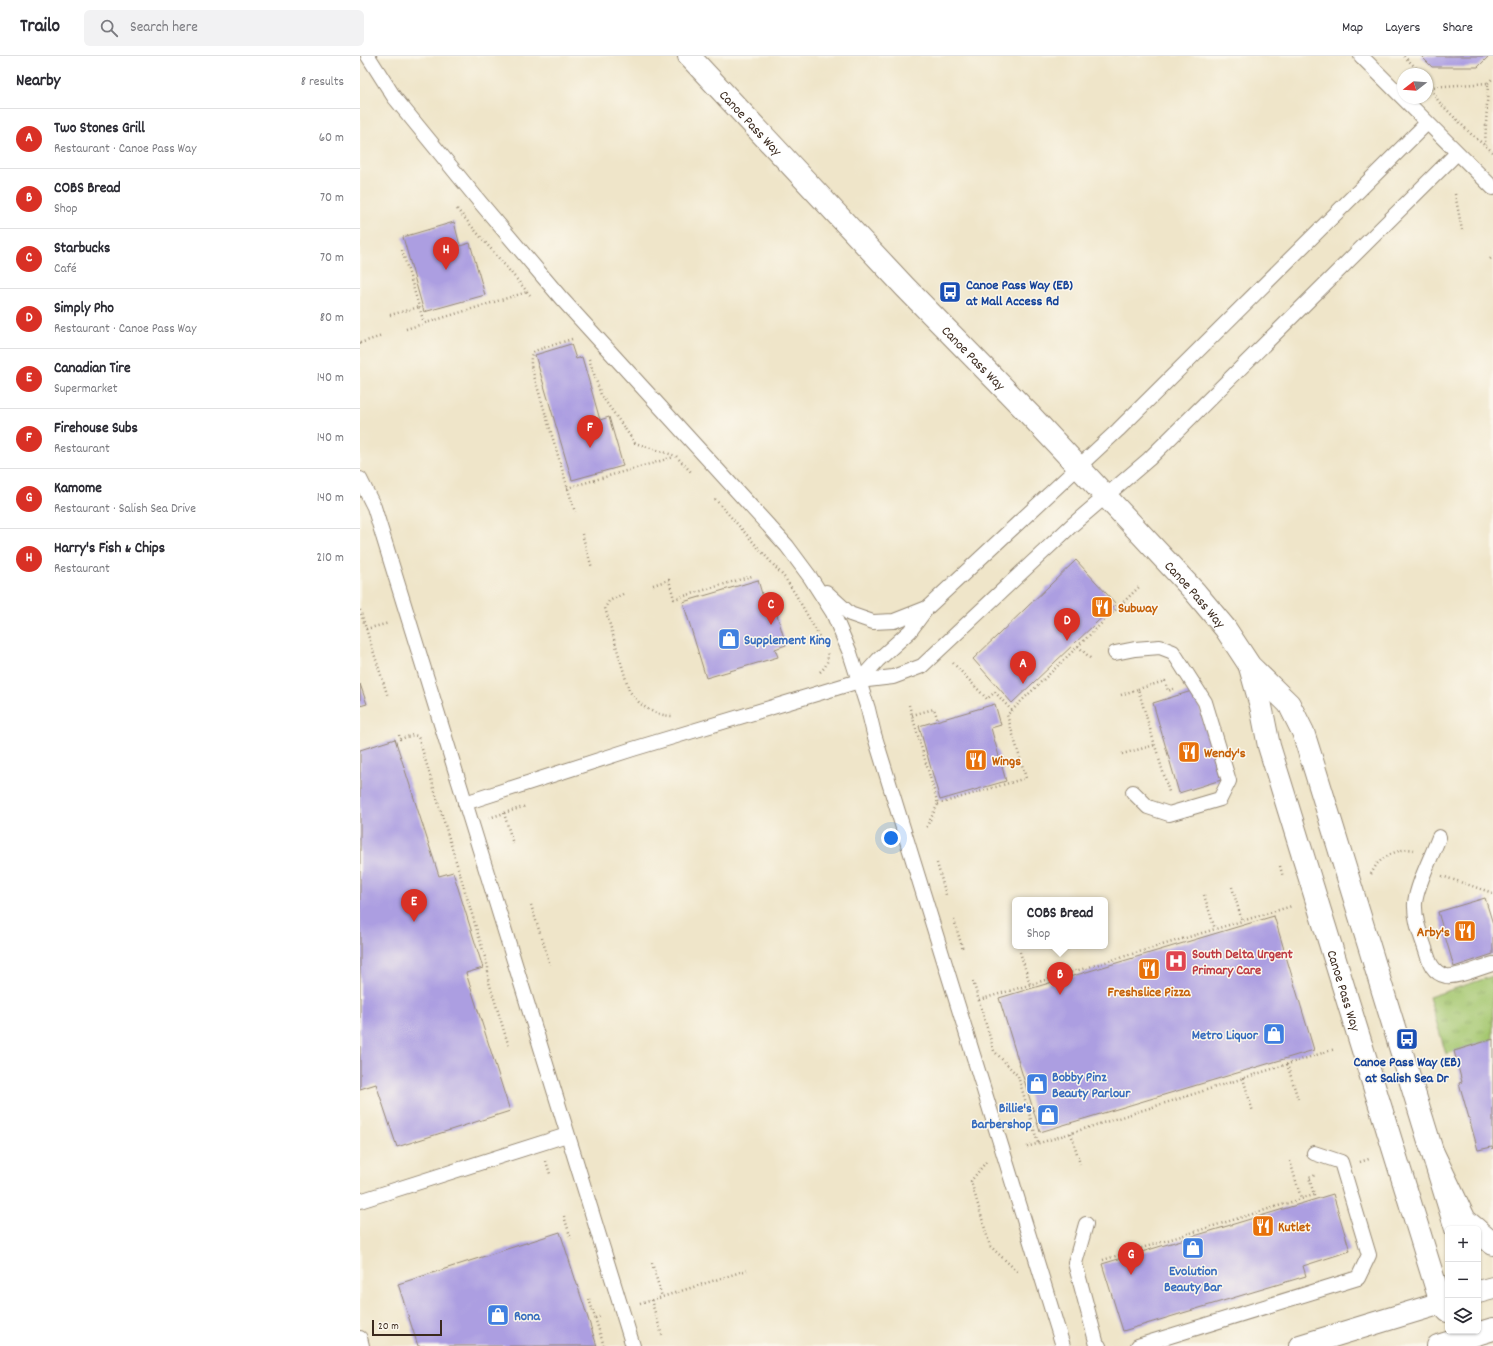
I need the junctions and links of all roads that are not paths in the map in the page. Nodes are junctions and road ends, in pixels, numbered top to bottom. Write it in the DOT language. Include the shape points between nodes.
graph roads {
  1 [pos="368,56"];
  2 [pos="689,56"];
  3 [pos="1361,56"];
  4 [pos="1427,123"];
  5 [pos="1457,153"];
  6 [pos="1493,188"];
  7 [pos="1078,466"];
  8 [pos="360,479"];
  9 [pos="1106,496"];
  10 [pos="810,577"];
  11 [pos="927,608"];
  12 [pos="1115,653"];
  13 [pos="1250,666"];
  14 [pos="859,681"];
  15 [pos="1133,792"];
  16 [pos="465,803"];
  17 [pos="1439,837"];
  18 [pos="1493,964"];
  19 [pos="567,1135"];
  20 [pos="1314,1153"];
  21 [pos="1433,1153"];
  22 [pos="360,1201"];
  23 [pos="1086,1224"];
  24 [pos="1455,1226"];
  25 [pos="1472,1226"];
  26 [pos="1481,1234"];
  27 [pos="1493,1244"];
  28 [pos="1493,1288"];
  29 [pos="1481,1291"];
  30 [pos="1445,1302"];
  31 [pos="1445,1305"];
  32 [pos="1493,1329"];
  33 [pos="1481,1331"];
  34 [pos="1466,1334"];
  35 [pos="360,1338"];
  36 [pos="362,1346"];
  37 [pos="633,1346"];
  38 [pos="1063,1346"];
  39 [pos="1099,1346"];
  40 [pos="1138,1346"];
  41 [pos="1300,1346"];
  42 [pos="1438,1346"];
  1 -- 10 [label="lane" via="394,97 479,201 562,298 787,546"];
  2 -- 7 [label="street, Canoe Pass Way" via="905,287"];
  3 -- 4 [label="lane"];
  4 -- 5 [label="lane"];
  4 -- 7 [label="lane" via="1118,430"];
  5 -- 6 [label="lane"];
  5 -- 9 [label="lane" via="1149,459"];
  7 -- 9 [label="street, Canoe Pass Way"];
  7 -- 11 [label="lane"];
  8 -- 16 [label="lane" via="374,508"];
  9 -- 13 [label="street, Canoe Pass Way" via="1195,592 1225,628"];
  9 -- 14 [label="lane" via="1070,526 922,666 893,677"];
  10 -- 11 [label="lane" via="850,614 873,622 894,621"];
  10 -- 14 [label="lane" via="833,613"];
  11 -- 14 [label="lane" via="910,631"];
  12 -- 15 [label="lane" via="1160,647 1173,652 1204,702 1229,781 1220,799 1170,814 1148,808"];
  13 -- 21 [label="street, Canoe Pass Way" via="1289,704 1303,732"];
  13 -- 30 [label="street, Canoe Pass Way" via="1269,746"];
  14 -- 16 [label="lane"];
  14 -- 38 [label="lane"];
  16 -- 19 [label="lane"];
  17 -- 18 [label="lane" via="1415,904 1416,918 1429,962 1434,970 1448,976"];
  19 -- 22 [label="lane"];
  19 -- 37 [label="lane"];
  20 -- 40 [label="lane" via="1341,1162 1369,1255 1358,1278"];
  21 -- 24 [label="street, Canoe Pass Way"];
  21 -- 25 [label="street" via="1465,1220"];
  23 -- 39 [label="lane" via="1075,1263"];
  26 -- 27 [label="street"];
  28 -- 29 [label="street"];
  31 -- 41 [label="street"];
  32 -- 33 [label="street"];
  34 -- 42 [label="street"];
  35 -- 36 [label="lane"];
}
